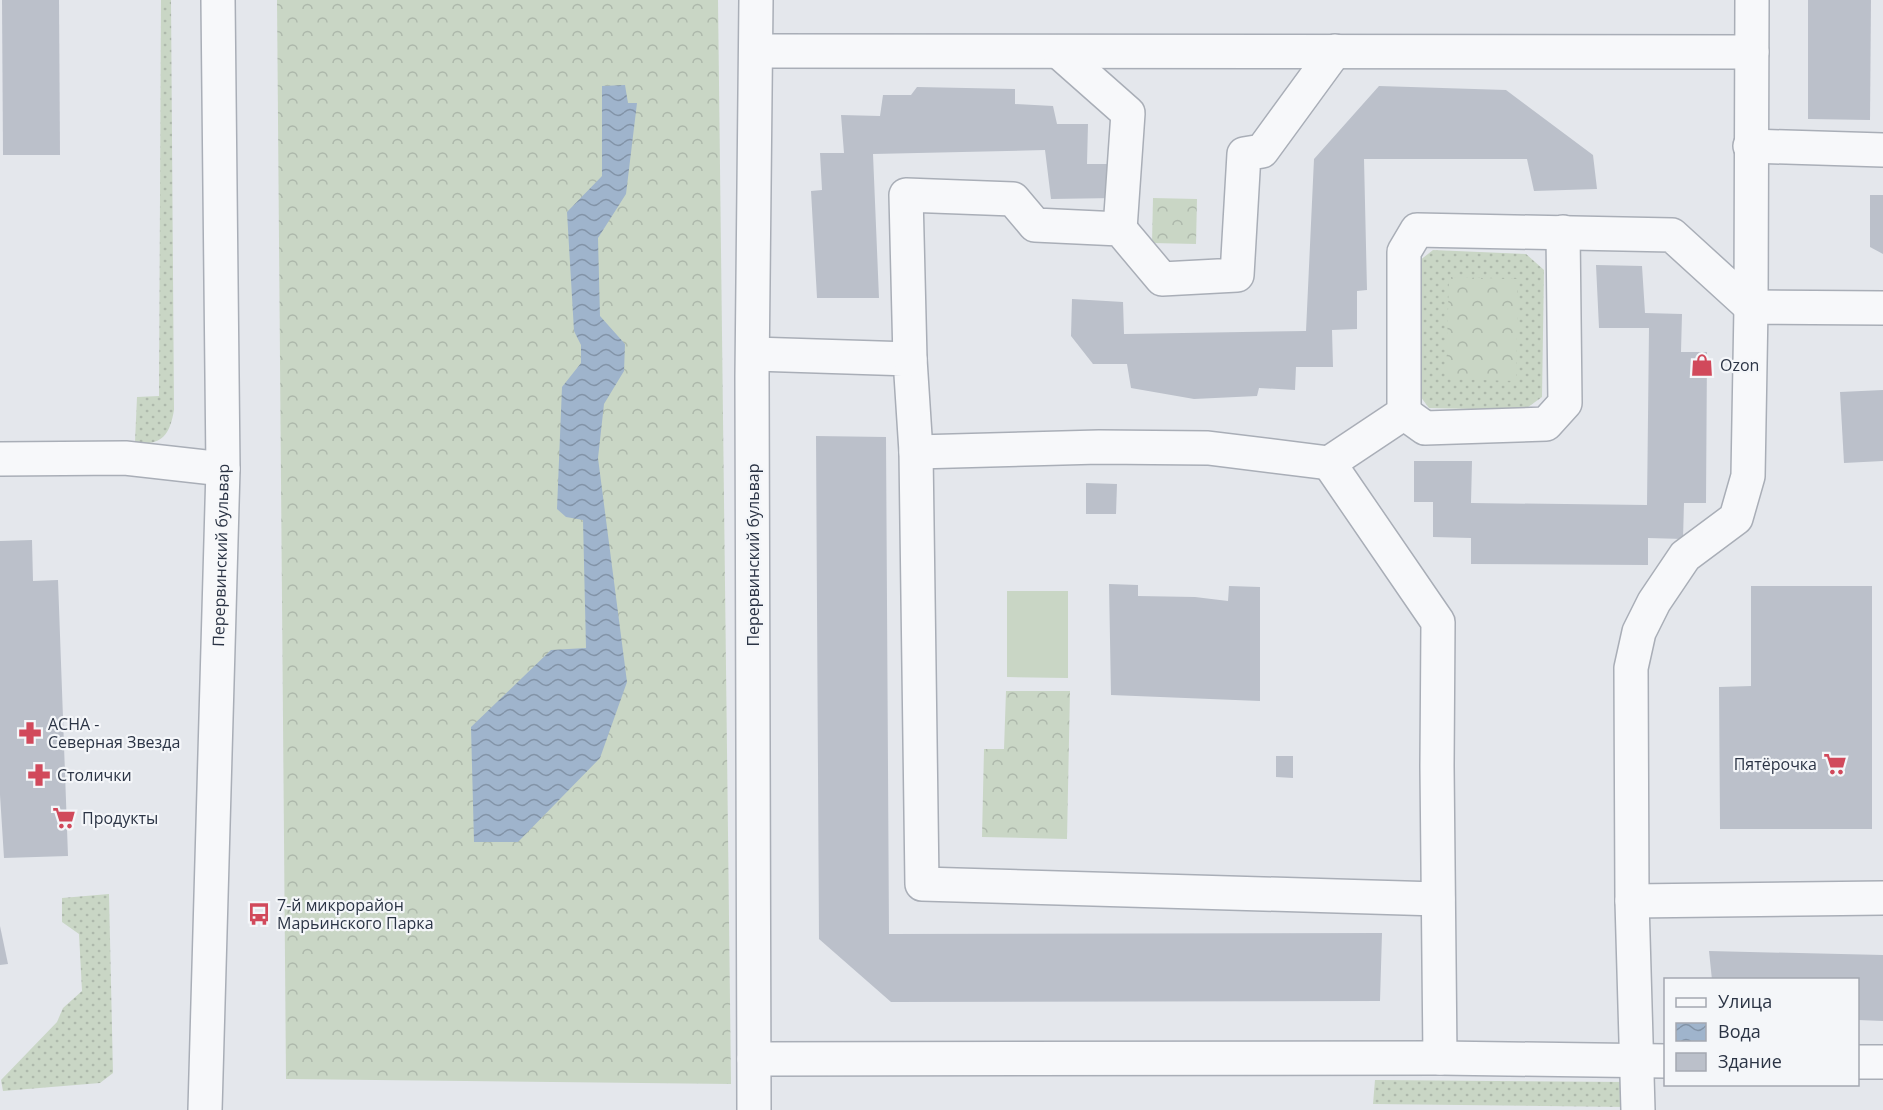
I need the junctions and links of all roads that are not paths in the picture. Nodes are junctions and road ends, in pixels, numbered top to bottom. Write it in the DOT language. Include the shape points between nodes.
graph roads {
  1 [pos="218,0"];
  2 [pos="756,0"];
  3 [pos="1752,0"];
  4 [pos="756,51"];
  5 [pos="1335,51"];
  6 [pos="1059,52"];
  7 [pos="1752,52"];
  8 [pos="1750,146"];
  9 [pos="1883,150"];
  10 [pos="1120,229"];
  11 [pos="1563,232"];
  12 [pos="1751,307"];
  13 [pos="1883,308"];
  14 [pos="753,354"];
  15 [pos="910,359"];
  16 [pos="1404,413"];
  17 [pos="916,452"];
  18 [pos="0,459"];
  19 [pos="1329,463"];
  20 [pos="223,469"];
  21 [pos="1883,898"];
  22 [pos="1438,899"];
  23 [pos="1632,901"];
  24 [pos="1440,1058"];
  25 [pos="754,1059"];
  26 [pos="1651,1061"];
  27 [pos="1859,1062"];
  28 [pos="1883,1062"];
  29 [pos="204,1110"];
  30 [pos="754,1110"];
  31 [pos="1638,1110"];
  1 -- 20 [label="street, Перервинский бульвар"];
  2 -- 4 [label="street, Перервинский бульвар"];
  3 -- 7 [label="street"];
  4 -- 6 [label="street"];
  4 -- 14 [label="street, Перервинский бульвар"];
  5 -- 6 [label="street"];
  5 -- 7 [label="street"];
  5 -- 10 [label="street" via="1262,150 1244,154 1237,275 1162,279"];
  6 -- 10 [label="street" via="1128,113"];
  7 -- 8 [label="street"];
  8 -- 9 [label="street"];
  8 -- 12 [label="street"];
  10 -- 15 [label="street" via="1035,225 1013,199 906,195"];
  11 -- 12 [label="street" via="1672,235"];
  11 -- 16 [label="street" via="1417,230 1404,252"];
  11 -- 16 [label="street" via="1565,403 1546,424 1425,428"];
  12 -- 13 [label="street"];
  12 -- 23 [label="street" via="1748,476 1736,518 1685,556 1644,622 1631,668"];
  14 -- 15 [label="street"];
  14 -- 25 [label="street, Перервинский бульвар"];
  15 -- 17 [label="street"];
  16 -- 19 [label="street"];
  17 -- 19 [label="street" via="1208,448"];
  17 -- 22 [label="street" via="922,884"];
  18 -- 20 [label="street" via="125,458"];
  19 -- 22 [label="street" via="1438,622"];
  20 -- 29 [label="street, Перервинский бульвар"];
  21 -- 23 [label="street"];
  22 -- 24 [label="street"];
  23 -- 26 [label="street"];
  24 -- 25 [label="street"];
  24 -- 26 [label="street"];
  25 -- 30 [label="street, Перервинский бульвар"];
  26 -- 31 [label="street"];
  27 -- 28 [label="street"];
}
